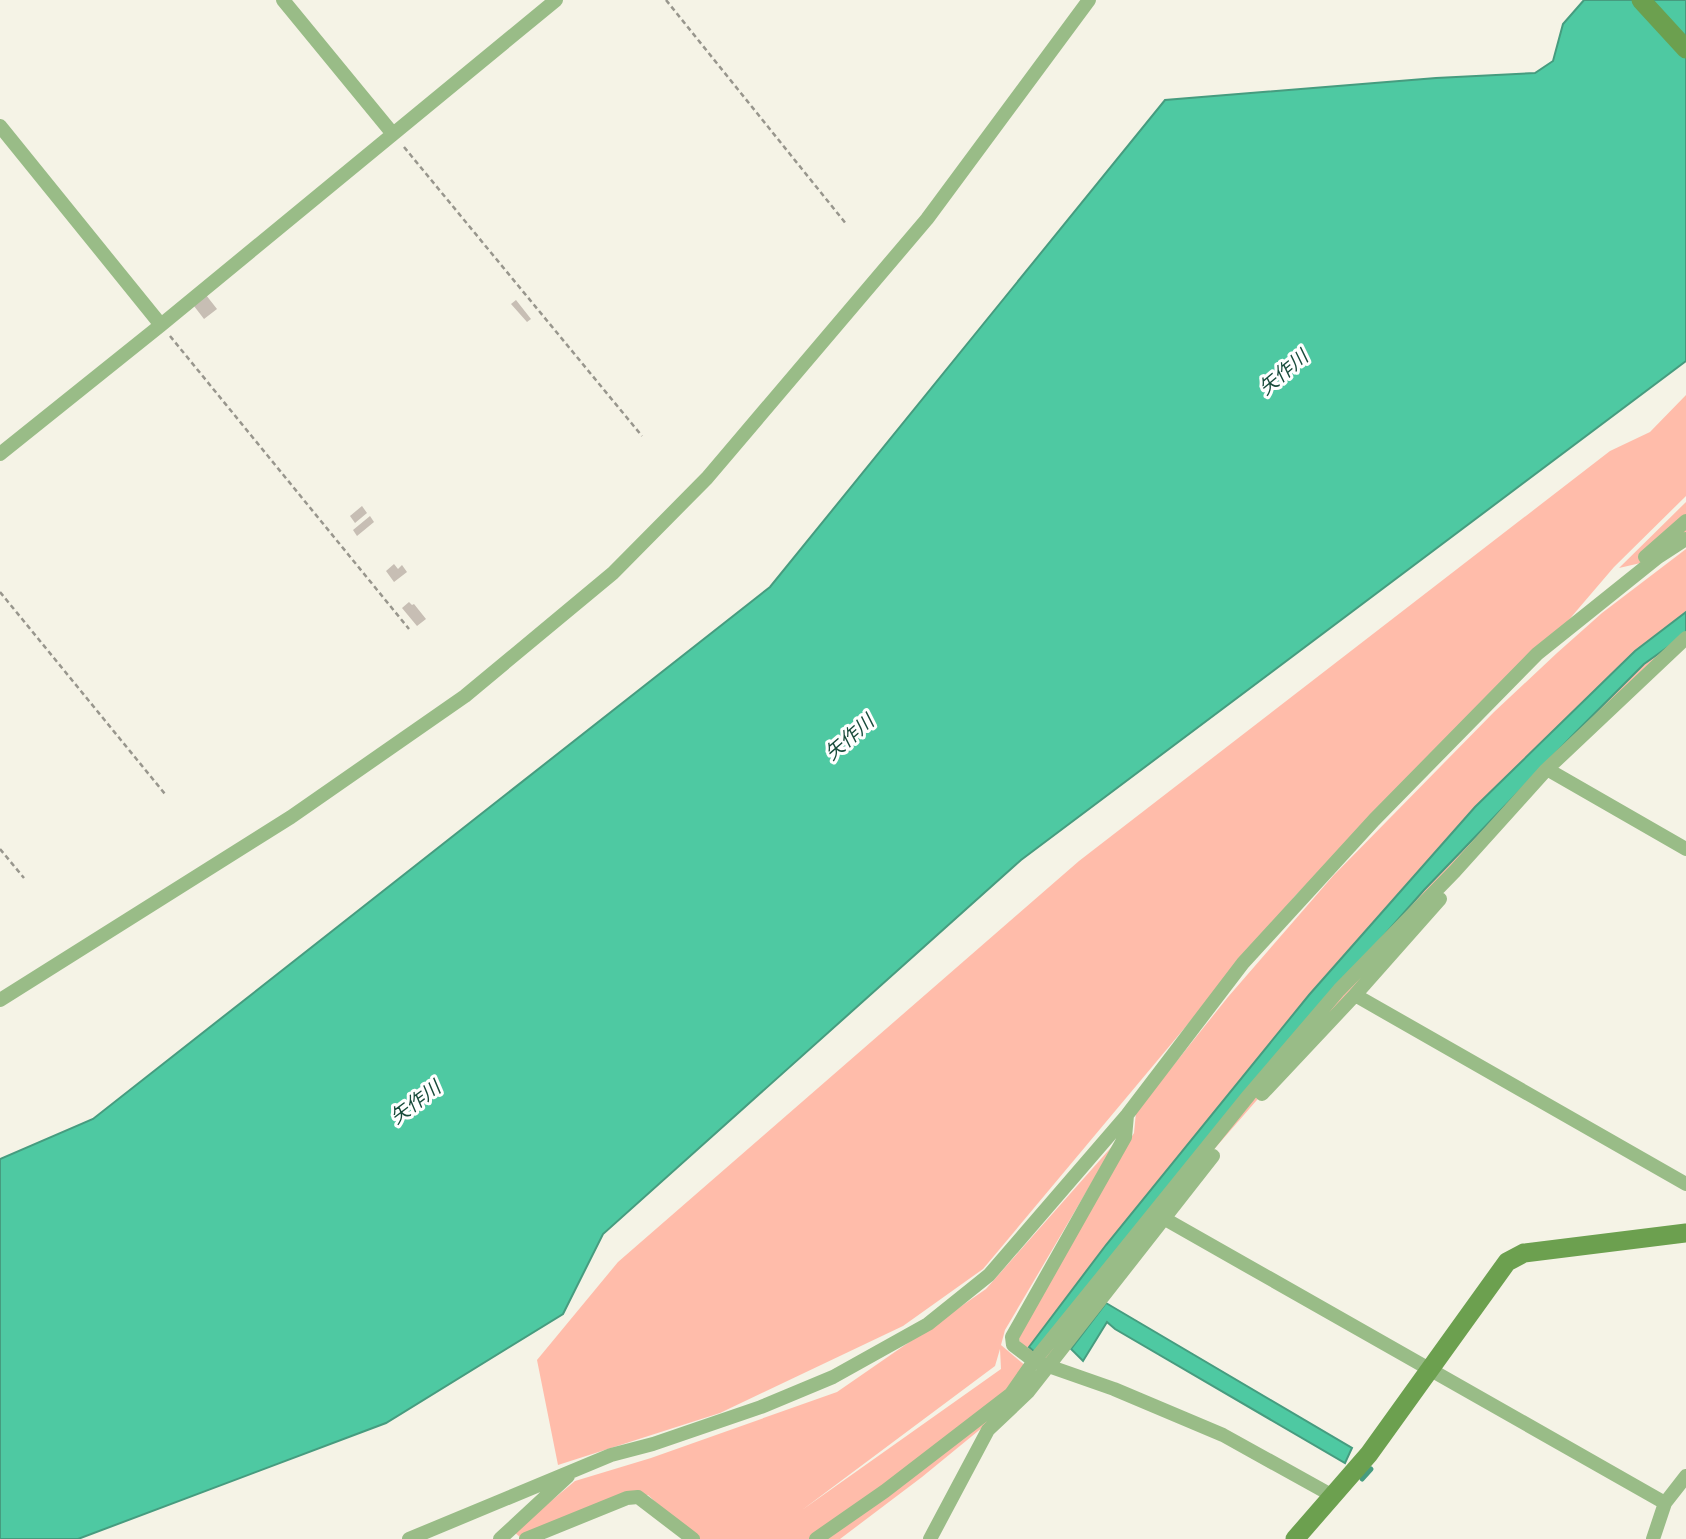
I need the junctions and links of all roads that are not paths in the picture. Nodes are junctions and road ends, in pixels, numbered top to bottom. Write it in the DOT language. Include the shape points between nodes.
graph roads {
  1 [pos="283,0"];
  2 [pos="556,0"];
  3 [pos="1089,0"];
  4 [pos="1641,0"];
  5 [pos="1686,49"];
  6 [pos="0,125"];
  7 [pos="393,134"];
  8 [pos="161,325"];
  9 [pos="0,454"];
  10 [pos="1686,521"];
  11 [pos="1686,539"];
  12 [pos="1637,574"];
  13 [pos="1686,638"];
  14 [pos="1686,646"];
  15 [pos="1552,772"];
  16 [pos="1686,849"];
  17 [pos="1355,995"];
  18 [pos="0,1000"];
  19 [pos="1127,1115"];
  20 [pos="1686,1184"];
  21 [pos="1165,1219"];
  22 [pos="1686,1233"];
  23 [pos="1034,1361"];
  24 [pos="1049,1366"];
  25 [pos="1428,1370"];
  26 [pos="576,1469"];
  27 [pos="1686,1476"];
  28 [pos="1333,1496"];
  29 [pos="1665,1503"];
  30 [pos="409,1539"];
  31 [pos="500,1539"];
  32 [pos="526,1539"];
  33 [pos="693,1539"];
  34 [pos="816,1539"];
  35 [pos="930,1539"];
  36 [pos="1295,1539"];
  37 [pos="1653,1539"];
  1 -- 7 [label="street"];
  2 -- 7 [label="street"];
  3 -- 18 [label="street" via="927,219 706,478 613,573 464,696 291,817"];
  4 -- 5 [label="street"];
  6 -- 8 [label="street"];
  7 -- 8 [label="street"];
  8 -- 9 [label="street"];
  10 -- 12 [label="street" via="1643,559"];
  11 -- 12 [label="street"];
  12 -- 19 [label="street" via="1537,654 1374,820 1243,963"];
  13 -- 23 [label="street" via="1546,771 1339,990"];
  14 -- 15 [label="street"];
  15 -- 16 [label="street"];
  15 -- 17 [label="street"];
  17 -- 20 [label="street"];
  17 -- 21 [label="street" via="1259,1097"];
  19 -- 23 [label="street" via="1125,1137 1012,1337 1013,1346"];
  19 -- 26 [label="street" via="989,1275 928,1324 833,1377 773,1402"];
  21 -- 24 [label="street"];
  21 -- 25 [label="street"];
  22 -- 25 [label="street" via="1524,1253 1507,1262"];
  23 -- 24 [label="street"];
  23 -- 34 [label="street" via="1012,1394"];
  24 -- 28 [label="street" via="1223,1434"];
  24 -- 35 [label="street" via="988,1430"];
  25 -- 28 [label="street"];
  25 -- 29 [label="street"];
  26 -- 30 [label="street"];
  26 -- 31 [label="street"];
  27 -- 29 [label="street"];
  28 -- 36 [label="street"];
  29 -- 37 [label="street"];
  32 -- 33 [label="street" via="638,1497"];
}
